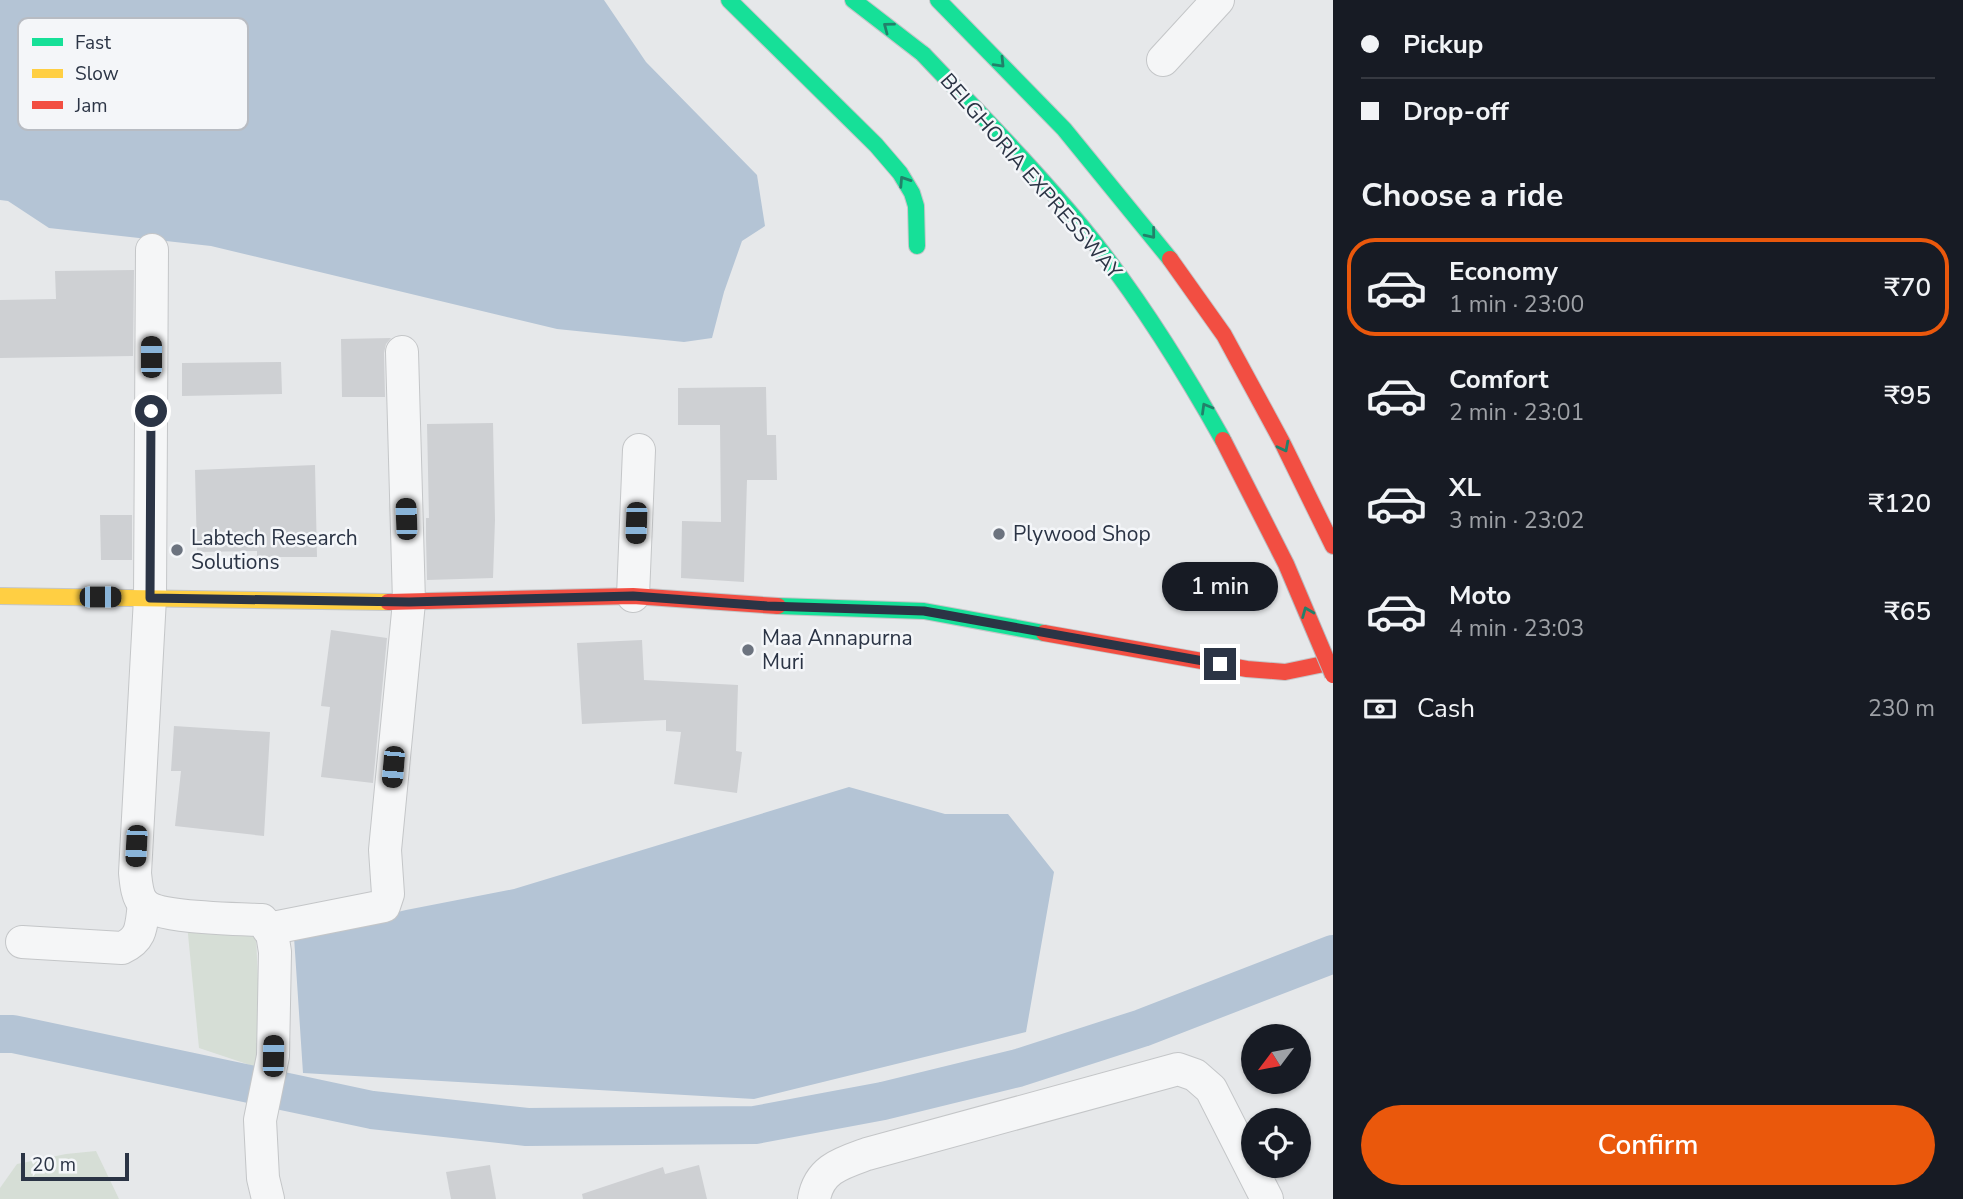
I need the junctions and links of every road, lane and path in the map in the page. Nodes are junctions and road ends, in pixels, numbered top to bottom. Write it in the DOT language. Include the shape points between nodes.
graph roads {
  1 [pos="729,0"];
  2 [pos="853,0"];
  3 [pos="938,0"];
  4 [pos="1218,0"];
  5 [pos="1163,60"];
  6 [pos="917,246"];
  7 [pos="152,250"];
  8 [pos="402,352"];
  9 [pos="639,450"];
  10 [pos="1333,546"];
  11 [pos="0,596"];
  12 [pos="633,596"];
  13 [pos="150,598"];
  14 [pos="409,602"];
  15 [pos="1333,662"];
  16 [pos="1333,675"];
  17 [pos="144,904"];
  18 [pos="268,929"];
  19 [pos="22,942"];
  20 [pos="268,1199"];
  21 [pos="814,1199"];
  22 [pos="1267,1199"];
  6 -- 1 [label="main road, one-way" via="918,215 912,193 900,175 827,95"];
  16 -- 2 [label="main road, BELGHORIA EXPRESSWAY, one-way, bridge" via="1241,472 1181,364 1103,253 923,54"];
  3 -- 10 [label="main road, one-way" via="1064,129 1155,239 1224,335"];
  4 -- 5 [label="street"];
  7 -- 13 [label="street"];
  8 -- 14 [label="street"];
  9 -- 12 [label="street"];
  11 -- 13 [label="main road"];
  12 -- 14 [label="main road"];
  12 -- 15 [label="main road" via="924,611 1247,669 1285,672"];
  13 -- 14 [label="main road"];
  13 -- 17 [label="street" via="135,873"];
  14 -- 18 [label="street" via="385,850 388,894 384,906"];
  17 -- 18 [label="street" via="162,913 262,920"];
  17 -- 19 [label="street" via="139,933 133,943 122,948"];
  18 -- 20 [label="street" via="275,951 273,1056 260,1120 262,1178"];
  21 -- 22 [label="street" via="820,1181 835,1165 1178,1069 1212,1088"];
}
